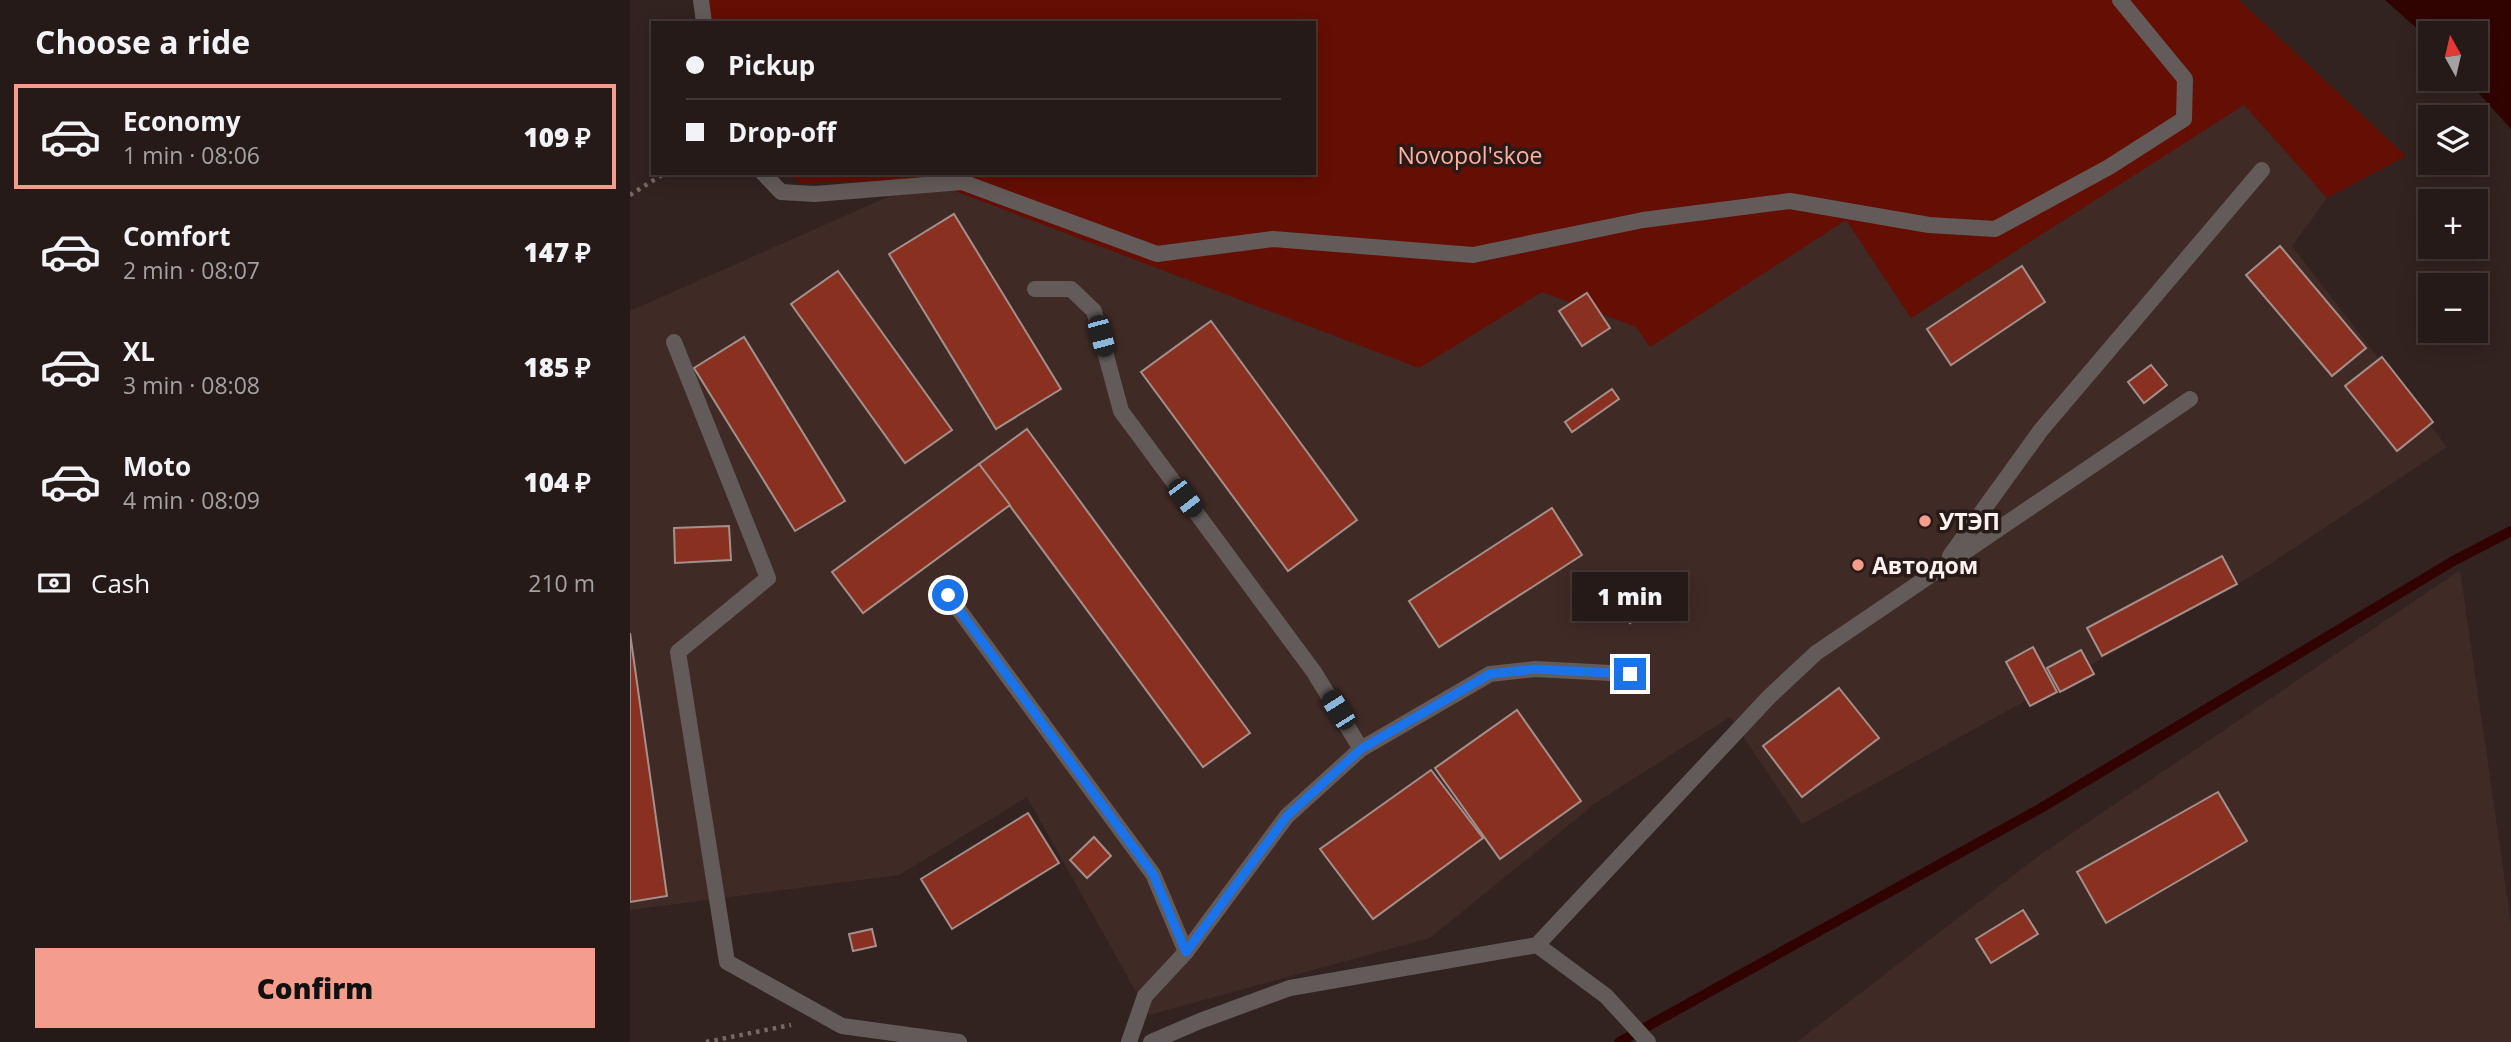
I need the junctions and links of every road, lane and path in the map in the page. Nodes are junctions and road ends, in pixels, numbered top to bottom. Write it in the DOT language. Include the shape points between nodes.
graph roads {
  1 [pos="701,0"];
  2 [pos="2120,0"];
  3 [pos="704,21"];
  4 [pos="2262,170"];
  5 [pos="662,175"];
  6 [pos="765,175"];
  7 [pos="630,195"];
  8 [pos="1035,289"];
  9 [pos="674,342"];
  10 [pos="2190,398"];
  11 [pos="1942,567"];
  12 [pos="948,595"];
  13 [pos="1630,674"];
  14 [pos="1361,749"];
  15 [pos="1537,945"];
  16 [pos="1186,952"];
  17 [pos="827,1018"];
  18 [pos="706,1042"];
  19 [pos="959,1042"];
  20 [pos="1129,1042"];
  21 [pos="1152,1042"];
  22 [pos="1648,1042"];
  1 -- 3 [label="lane"];
  2 -- 6 [label="lane" via="2185,79 2184,119 2109,167 1996,229 1929,225 1790,201 1643,220 1473,255 1273,239 1157,254 962,182 815,194 781,192"];
  4 -- 11 [label="lane" via="2040,430"];
  5 -- 7 [label="path"];
  8 -- 14 [label="lane" via="1071,289 1094,311 1121,411 1314,672"];
  9 -- 17 [label="lane" via="768,578 678,652 727,962"];
  10 -- 11 [label="lane"];
  11 -- 15 [label="lane" via="1806,662"];
  12 -- 16 [label="lane" via="1153,874"];
  13 -- 14 [label="lane" via="1535,669 1490,674"];
  14 -- 16 [label="lane" via="1287,816"];
  15 -- 21 [label="lane" via="1290,988"];
  15 -- 22 [label="lane" via="1606,996"];
  16 -- 20 [label="lane" via="1145,996"];
  17 -- 18 [label="path"];
  17 -- 19 [label="lane" via="842,1026"];
}
